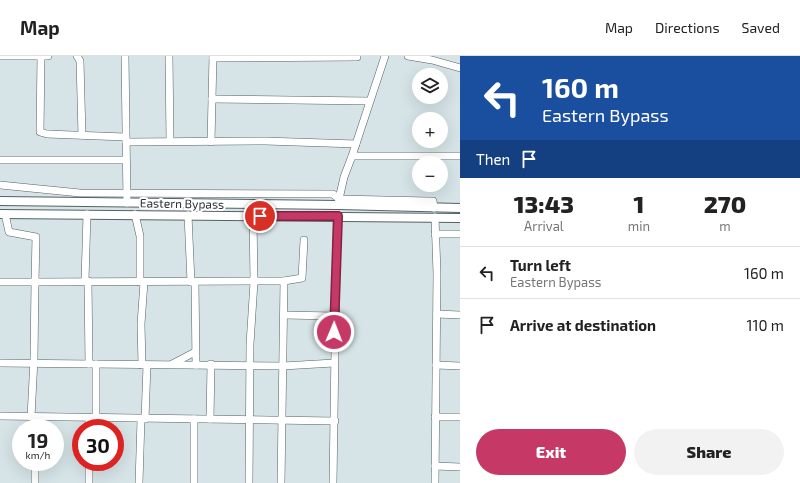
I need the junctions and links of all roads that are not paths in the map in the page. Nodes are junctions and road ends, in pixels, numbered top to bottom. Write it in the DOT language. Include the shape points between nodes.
graph roads {
  1 [pos="0,56"];
  2 [pos="41,56"];
  3 [pos="48,56"];
  4 [pos="77,56"];
  5 [pos="125,56"];
  6 [pos="169,56"];
  7 [pos="385,56"];
  8 [pos="408,56"];
  9 [pos="213,57"];
  10 [pos="357,57"];
  11 [pos="432,58"];
  12 [pos="460,68"];
  13 [pos="212,99"];
  14 [pos="369,101"];
  15 [pos="82,135"];
  16 [pos="126,140"];
  17 [pos="170,141"];
  18 [pos="211,142"];
  19 [pos="356,144"];
  20 [pos="352,156"];
  21 [pos="460,156"];
  22 [pos="0,160"];
  23 [pos="126,160"];
  24 [pos="0,186"];
  25 [pos="127,193"];
  26 [pos="266,194"];
  27 [pos="0,201"];
  28 [pos="338,202"];
  29 [pos="127,203"];
  30 [pos="265,204"];
  31 [pos="371,206"];
  32 [pos="434,208"];
  33 [pos="460,208"];
  34 [pos="2,214"];
  35 [pos="87,214"];
  36 [pos="135,214"];
  37 [pos="188,215"];
  38 [pos="253,216"];
  39 [pos="338,216"];
  40 [pos="370,217"];
  41 [pos="435,217"];
  42 [pos="460,218"];
  43 [pos="435,234"];
  44 [pos="460,234"];
  45 [pos="304,240"];
  46 [pos="86,281"];
  47 [pos="284,281"];
  48 [pos="0,282"];
  49 [pos="35,282"];
  50 [pos="142,282"];
  51 [pos="193,282"];
  52 [pos="254,282"];
  53 [pos="437,314"];
  54 [pos="284,315"];
  55 [pos="460,315"];
  56 [pos="334,316"];
  57 [pos="195,352"];
  58 [pos="0,363"];
  59 [pos="34,363"];
  60 [pos="334,363"];
  61 [pos="92,364"];
  62 [pos="196,364"];
  63 [pos="211,364"];
  64 [pos="145,365"];
  65 [pos="172,365"];
  66 [pos="249,365"];
  67 [pos="436,365"];
  68 [pos="283,366"];
  69 [pos="460,366"];
  70 [pos="0,416"];
  71 [pos="33,417"];
  72 [pos="435,417"];
  73 [pos="460,417"];
  74 [pos="92,419"];
  75 [pos="124,419"];
  76 [pos="143,419"];
  77 [pos="194,419"];
  78 [pos="210,419"];
  79 [pos="250,419"];
  80 [pos="283,420"];
  81 [pos="335,421"];
  82 [pos="435,466"];
  83 [pos="460,466"];
  84 [pos="35,471"];
  85 [pos="89,471"];
  86 [pos="35,483"];
  87 [pos="89,483"];
  88 [pos="139,483"];
  89 [pos="194,483"];
  90 [pos="248,483"];
  91 [pos="281,483"];
  92 [pos="333,483"];
  93 [pos="435,483"];
  1 -- 2 [label="street"];
  2 -- 3 [label="street"];
  2 -- 15 [label="street" via="40,132"];
  4 -- 15 [label="street" via="80,60"];
  5 -- 16 [label="street"];
  6 -- 17 [label="street"];
  7 -- 14 [label="street"];
  8 -- 11 [label="street"];
  9 -- 10 [label="street"];
  9 -- 13 [label="street"];
  11 -- 12 [label="street"];
  13 -- 14 [label="street"];
  13 -- 18 [label="street"];
  14 -- 19 [label="street"];
  15 -- 16 [label="street"];
  16 -- 17 [label="street"];
  16 -- 23 [label="street"];
  17 -- 18 [label="street"];
  18 -- 19 [label="street"];
  19 -- 20 [label="street"];
  20 -- 21 [label="street"];
  20 -- 28 [label="street"];
  22 -- 23 [label="street"];
  23 -- 25 [label="street"];
  24 -- 25 [label="street" via="80,193"];
  25 -- 26 [label="street"];
  25 -- 29 [label="street"];
  26 -- 28 [label="street" via="333,194"];
  26 -- 30 [label="street"];
  27 -- 29 [label="main road, Eastern Bypass"];
  28 -- 30 [label="main road, Eastern Bypass"];
  28 -- 31 [label="main road, Eastern Bypass"];
  28 -- 32 [label="street" via="433,201"];
  29 -- 30 [label="main road, Eastern Bypass"];
  31 -- 32 [label="main road, Eastern Bypass"];
  31 -- 40 [label="main road"];
  32 -- 33 [label="main road, Eastern Bypass"];
  34 -- 35 [label="main road, Eastern Bypass"];
  34 -- 49 [label="street" via="9,232 36,237"];
  35 -- 36 [label="main road, Eastern Bypass"];
  35 -- 46 [label="street"];
  36 -- 37 [label="main road, Eastern Bypass"];
  36 -- 50 [label="street" via="140,236"];
  37 -- 38 [label="main road, Eastern Bypass"];
  37 -- 51 [label="street"];
  38 -- 39 [label="main road, Eastern Bypass"];
  38 -- 52 [label="street"];
  39 -- 40 [label="main road, Eastern Bypass"];
  39 -- 56 [label="street"];
  40 -- 41 [label="main road, Eastern Bypass"];
  41 -- 42 [label="main road, Eastern Bypass"];
  41 -- 43 [label="street"];
  43 -- 44 [label="street"];
  43 -- 53 [label="street"];
  45 -- 47 [label="street" via="302,278"];
  46 -- 49 [label="street"];
  46 -- 50 [label="street"];
  46 -- 61 [label="street"];
  47 -- 52 [label="street"];
  47 -- 54 [label="street"];
  48 -- 49 [label="street"];
  49 -- 59 [label="street"];
  50 -- 51 [label="street"];
  50 -- 64 [label="street" via="141,324"];
  51 -- 52 [label="street"];
  51 -- 57 [label="street"];
  52 -- 66 [label="street"];
  53 -- 55 [label="street"];
  53 -- 67 [label="street"];
  54 -- 56 [label="street"];
  54 -- 68 [label="street"];
  56 -- 60 [label="street"];
  57 -- 62 [label="street"];
  57 -- 65 [label="street"];
  58 -- 59 [label="street"];
  59 -- 61 [label="street"];
  59 -- 71 [label="street"];
  60 -- 68 [label="street"];
  60 -- 81 [label="street"];
  61 -- 64 [label="street"];
  61 -- 74 [label="street"];
  62 -- 63 [label="street"];
  62 -- 65 [label="street"];
  63 -- 66 [label="street"];
  63 -- 78 [label="street"];
  64 -- 65 [label="street"];
  64 -- 76 [label="street"];
  66 -- 68 [label="street"];
  66 -- 79 [label="street"];
  67 -- 69 [label="street"];
  67 -- 72 [label="street"];
  68 -- 80 [label="street"];
  70 -- 71 [label="street"];
  71 -- 74 [label="street"];
  72 -- 73 [label="street"];
  72 -- 82 [label="street"];
  75 -- 76 [label="street"];
  76 -- 77 [label="street"];
  76 -- 88 [label="street"];
  77 -- 78 [label="street"];
  77 -- 89 [label="street"];
  78 -- 79 [label="street"];
  79 -- 80 [label="street"];
  79 -- 90 [label="street"];
  80 -- 81 [label="street"];
  80 -- 91 [label="street"];
  81 -- 92 [label="street"];
  82 -- 83 [label="street"];
  82 -- 93 [label="street"];
  84 -- 86 [label="street"];
  85 -- 87 [label="street"];
}
